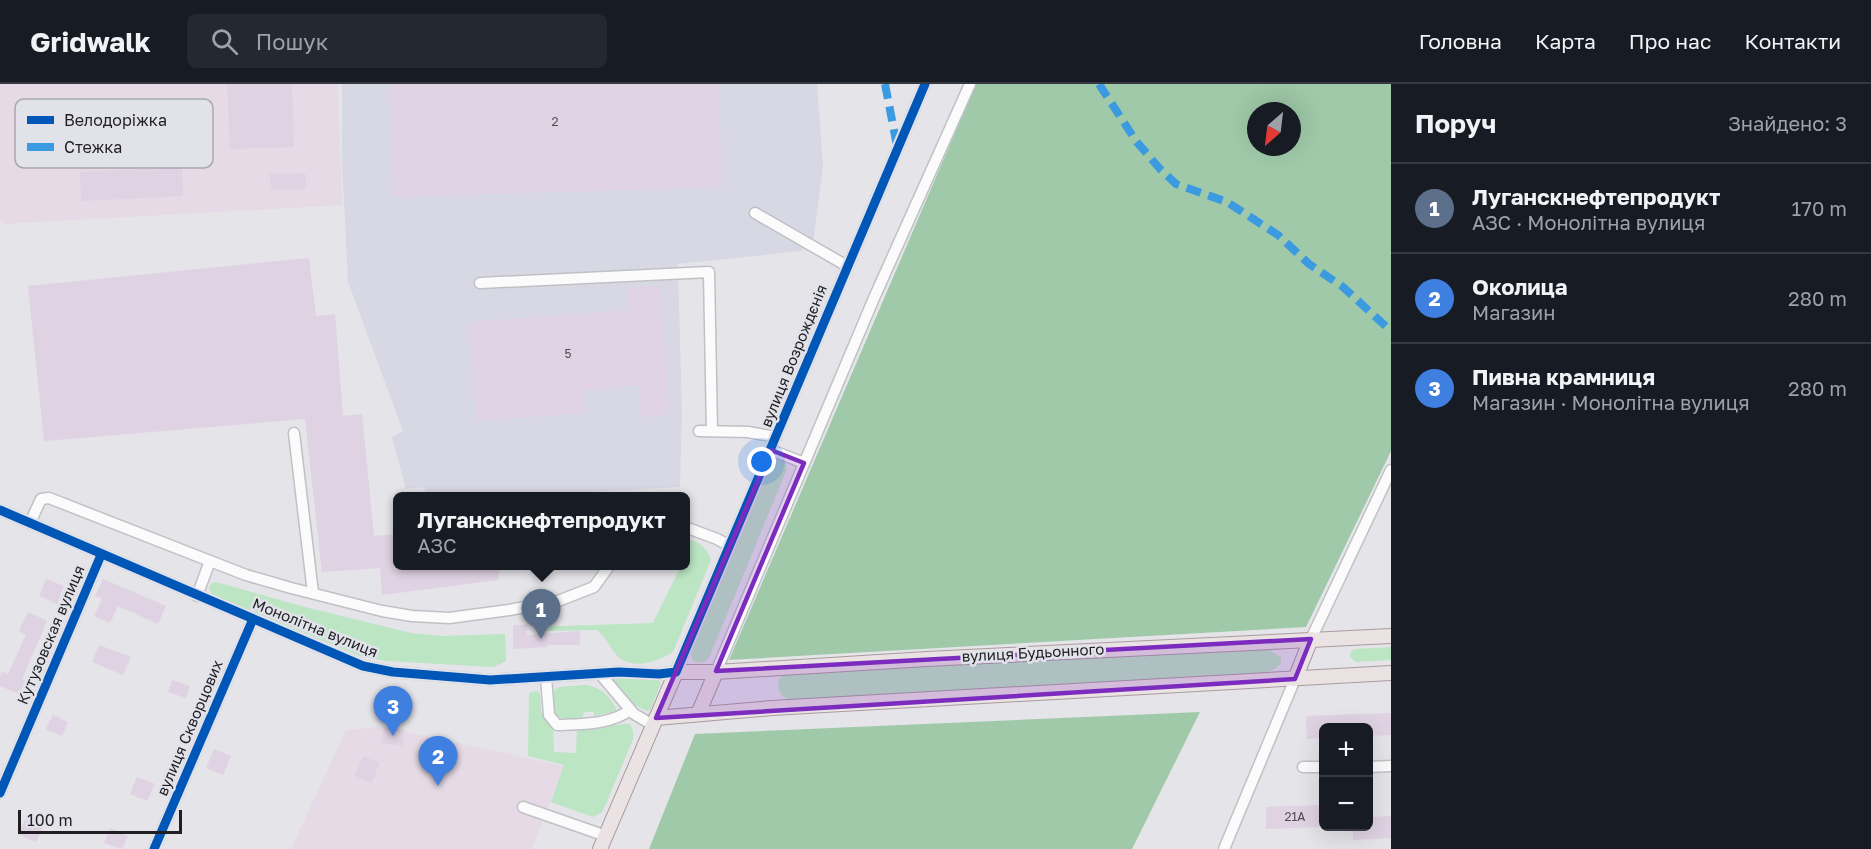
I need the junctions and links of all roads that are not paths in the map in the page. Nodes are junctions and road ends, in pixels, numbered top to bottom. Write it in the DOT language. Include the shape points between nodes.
graph roads {
  1 [pos="925,84"];
  2 [pos="970,84"];
  3 [pos="755,213"];
  4 [pos="847,266"];
  5 [pos="480,283"];
  6 [pos="699,431"];
  7 [pos="712,431"];
  8 [pos="294,434"];
  9 [pos="776,437"];
  10 [pos="771,450"];
  11 [pos="804,463"];
  12 [pos="1391,470"];
  13 [pos="0,510"];
  14 [pos="30,523"];
  15 [pos="690,529"];
  16 [pos="730,546"];
  17 [pos="101,555"];
  18 [pos="210,561"];
  19 [pos="606,570"];
  20 [pos="313,593"];
  21 [pos="197,596"];
  22 [pos="253,619"];
  23 [pos="1391,636"];
  24 [pos="1311,639"];
  25 [pos="676,672"];
  26 [pos="716,672"];
  27 [pos="1391,673"];
  28 [pos="601,675"];
  29 [pos="546,677"];
  30 [pos="1295,679"];
  31 [pos="630,710"];
  32 [pos="698,714"];
  33 [pos="655,722"];
  34 [pos="1373,766"];
  35 [pos="1391,766"];
  36 [pos="1303,767"];
  37 [pos="1319,767"];
  38 [pos="0,793"];
  39 [pos="523,807"];
  40 [pos="603,842"];
  41 [pos="154,849"];
  42 [pos="1224,849"];
  1 -- 4 [label="street, вулиця Возрождєнія"];
  2 -- 11 [label="street"];
  3 -- 4 [label="street"];
  4 -- 9 [label="street, вулиця Возрождєнія"];
  5 -- 7 [label="street" via="709,272"];
  6 -- 7 [label="street"];
  7 -- 9 [label="street"];
  8 -- 20 [label="street"];
  9 -- 10 [label="street, вулиця Возрождєнія"];
  10 -- 11 [label="street"];
  10 -- 16 [label="street, вулиця Возрождєнія"];
  11 -- 26 [label="street"];
  12 -- 24 [label="street"];
  13 -- 14 [label="street, Монолітна вулиця"];
  14 -- 17 [label="street, Монолітна вулиця"];
  14 -- 18 [label="street" via="41,499 50,498"];
  15 -- 16 [label="street"];
  16 -- 25 [label="street, вулиця Возрождєнія"];
  17 -- 21 [label="street, Монолітна вулиця"];
  17 -- 38 [label="street, Кутузовская вулиця"];
  18 -- 20 [label="street"];
  18 -- 21 [label="street"];
  19 -- 20 [label="street" via="594,587 558,601 449,618 382,611"];
  21 -- 22 [label="street, Монолітна вулиця"];
  22 -- 29 [label="street, Монолітна вулиця" via="376,669 490,680"];
  22 -- 41 [label="street, вулиця Скворцових"];
  23 -- 24 [label="main road, вулиця Будьонного"];
  24 -- 26 [label="main road, вулиця Будьонного"];
  24 -- 30 [label="main road"];
  25 -- 26 [label="main road, вулиця Будьонного"];
  25 -- 28 [label="street, Монолітна вулиця"];
  25 -- 33 [label="main road, вулиця Возрождєнія"];
  26 -- 32 [label="main road"];
  27 -- 30 [label="main road"];
  28 -- 29 [label="street, Монолітна вулиця"];
  28 -- 31 [label="street"];
  29 -- 31 [label="street" via="549,715 557,725 608,720"];
  30 -- 32 [label="main road"];
  30 -- 42 [label="street"];
  31 -- 33 [label="street" via="640,719"];
  32 -- 33 [label="main road"];
  33 -- 40 [label="main road, вулиця Возрождєнія"];
  34 -- 35 [label="street"];
  36 -- 37 [label="street"];
  39 -- 40 [label="street"];
}
